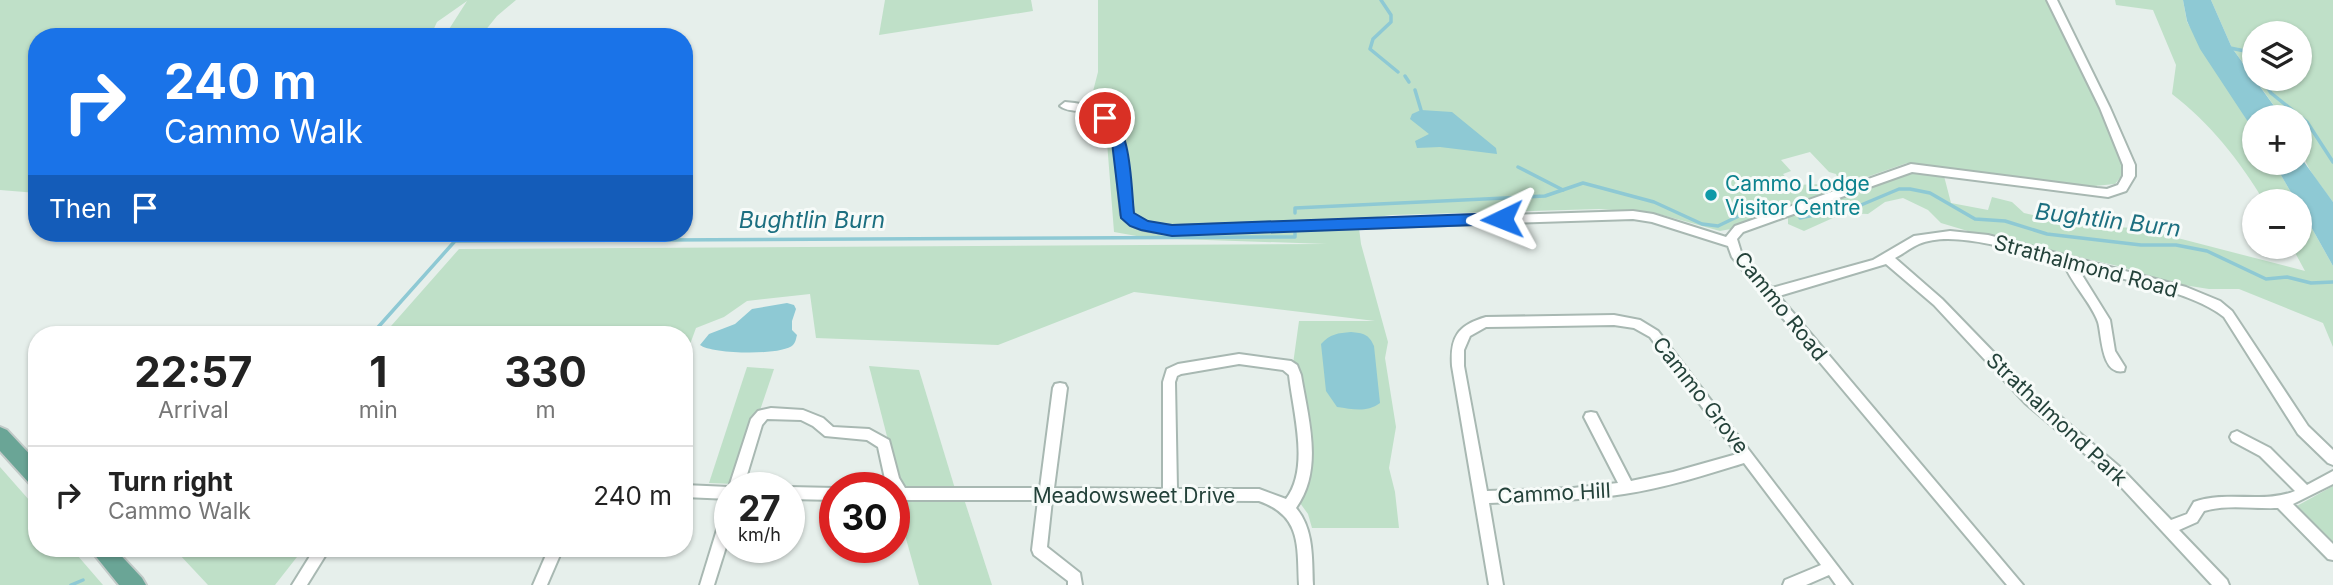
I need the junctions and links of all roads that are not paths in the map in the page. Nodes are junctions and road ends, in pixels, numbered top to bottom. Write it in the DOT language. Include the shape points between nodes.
graph roads {
  1 [pos="2052,0"];
  2 [pos="1065,106"];
  3 [pos="1731,243"];
  4 [pos="1887,258"];
  5 [pos="2069,261"];
  6 [pos="1769,294"];
  7 [pos="2119,367"];
  8 [pos="1060,388"];
  9 [pos="1591,417"];
  10 [pos="0,436"];
  11 [pos="2237,437"];
  12 [pos="1748,456"];
  13 [pos="2333,459"];
  14 [pos="28,467"];
  15 [pos="741,472"];
  16 [pos="890,472"];
  17 [pos="2333,477"];
  18 [pos="1627,488"];
  19 [pos="693,491"];
  20 [pos="714,492"];
  21 [pos="2305,492"];
  22 [pos="910,494"];
  23 [pos="1045,494"];
  24 [pos="1170,495"];
  25 [pos="1481,497"];
  26 [pos="2280,502"];
  27 [pos="1288,507"];
  28 [pos="2168,528"];
  29 [pos="2333,554"];
  30 [pos="108,557"];
  31 [pos="318,557"];
  32 [pos="552,557"];
  33 [pos="714,562"];
  34 [pos="1831,567"];
  35 [pos="304,584"];
  36 [pos="134,585"];
  37 [pos="540,585"];
  38 [pos="707,585"];
  39 [pos="1075,585"];
  40 [pos="1306,585"];
  41 [pos="1496,585"];
  42 [pos="1790,585"];
  43 [pos="1845,585"];
  44 [pos="2016,585"];
  45 [pos="2222,585"];
  1 -- 3 [label="street, Cammo Road" via="2129,165 2122,188 2108,193 1905,169 1740,229"];
  2 -- 3 [label="street" via="1089,108 1113,125 1118,133 1127,215 1153,228 1633,215"];
  3 -- 6 [label="street, Cammo Road"];
  4 -- 5 [label="street, Strathalmond Road" via="1917,239 1950,236 1988,239"];
  4 -- 6 [label="street, Strathalmond Road"];
  4 -- 28 [label="street, Strathalmond Park" via="1938,302 2030,399 2116,472"];
  5 -- 7 [label="street" via="2105,320 2109,352"];
  5 -- 13 [label="street, Strathalmond Road" via="2216,304 2238,327 2302,430"];
  6 -- 44 [label="street, Cammo Road"];
  8 -- 23 [label="street"];
  9 -- 18 [label="street, Cammo Hill"];
  10 -- 14 [label="main road"];
  11 -- 21 [label="street" via="2265,452"];
  12 -- 18 [label="street, Cammo Hill"];
  12 -- 25 [label="street, Cammo Grove" via="1645,326 1628,321 1486,322 1468,328 1457,344"];
  12 -- 34 [label="street, Cammo Grove"];
  15 -- 16 [label="street" via="756,423 771,413 803,415 830,432 869,435 884,444"];
  17 -- 21 [label="street"];
  18 -- 25 [label="street, Cammo Hill"];
  19 -- 20 [label="street"];
  21 -- 26 [label="street"];
  22 -- 23 [label="street, Meadowsweet Drive"];
  23 -- 24 [label="street, Meadowsweet Drive"];
  23 -- 39 [label="street" via="1039,550 1075,578"];
  24 -- 27 [label="street, Meadowsweet Drive" via="1259,495"];
  24 -- 27 [label="street" via="1171,373 1238,359 1286,365 1295,375 1305,471"];
  25 -- 41 [label="street, Cammo Grove"];
  26 -- 28 [label="street" via="2216,500"];
  26 -- 29 [label="street"];
  27 -- 40 [label="street" via="1302,533"];
  28 -- 45 [label="street, Strathalmond Park"];
  30 -- 36 [label="main road"];
  31 -- 35 [label="street"];
  32 -- 37 [label="street"];
  33 -- 38 [label="street"];
  34 -- 42 [label="street"];
  34 -- 43 [label="street, Cammo Grove"];
}
